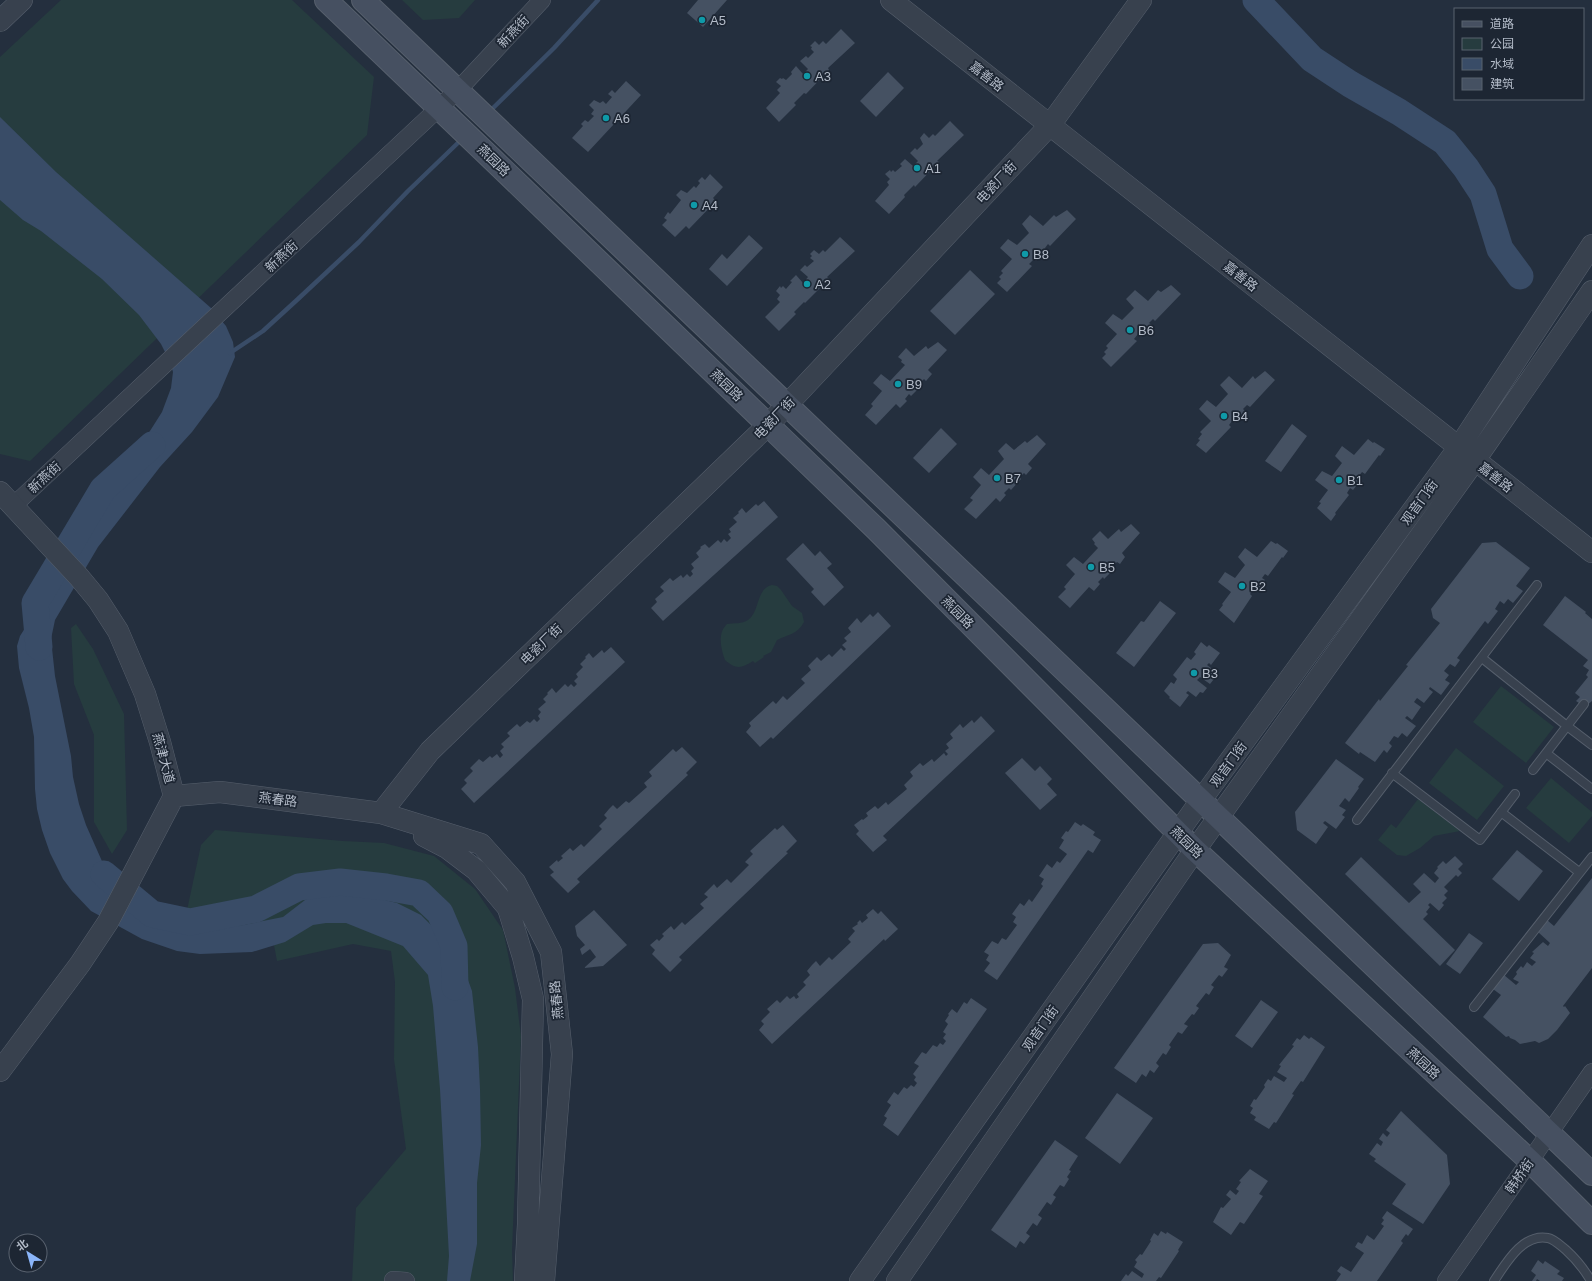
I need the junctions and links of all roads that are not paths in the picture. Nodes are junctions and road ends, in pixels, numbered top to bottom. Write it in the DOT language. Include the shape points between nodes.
graph roads {
  1 [pos="22,0"];
  2 [pos="326,0"];
  3 [pos="363,0"];
  4 [pos="542,0"];
  5 [pos="891,0"];
  6 [pos="1142,0"];
  7 [pos="0,21"];
  8 [pos="458,90"];
  9 [pos="440,108"];
  10 [pos="1050,125"];
  11 [pos="1592,245"];
  12 [pos="1592,291"];
  13 [pos="786,405"];
  14 [pos="768,425"];
  15 [pos="1467,454"];
  16 [pos="7,499"];
  17 [pos="1592,552"];
  18 [pos="1538,585"];
  19 [pos="1482,658"];
  20 [pos="1584,704"];
  21 [pos="1567,726"];
  22 [pos="1592,745"];
  23 [pos="1546,753"];
  24 [pos="1533,770"];
  25 [pos="1392,773"];
  26 [pos="1592,789"];
  27 [pos="1515,794"];
  28 [pos="174,796"];
  29 [pos="1201,800"];
  30 [pos="1502,812"];
  31 [pos="381,813"];
  32 [pos="1219,817"];
  33 [pos="1357,820"];
  34 [pos="1178,833"];
  35 [pos="1195,850"];
  36 [pos="1592,857"];
  37 [pos="1579,872"];
  38 [pos="1474,1007"];
  39 [pos="0,1071"];
  40 [pos="1592,1072"];
  41 [pos="1549,1133"];
  42 [pos="1530,1161"];
  43 [pos="1592,1174"];
  44 [pos="1592,1223"];
  45 [pos="525,1281"];
  46 [pos="544,1281"];
  47 [pos="860,1281"];
  48 [pos="897,1281"];
  49 [pos="1446,1281"];
  50 [pos="1494,1281"];
  51 [pos="1591,1281"];
  1 -- 7 [label="street"];
  2 -- 9 [label="main road, 燕园路"];
  3 -- 8 [label="main road, 燕园路"];
  4 -- 8 [label="street, 新燕街"];
  5 -- 10 [label="street, 嘉善路"];
  6 -- 10 [label="street, 电瓷厂街"];
  8 -- 9 [label="street, 新燕街"];
  8 -- 13 [label="main road, 燕园路"];
  9 -- 14 [label="main road, 燕园路"];
  9 -- 16 [label="street, 新燕街" via="225,308"];
  10 -- 13 [label="street, 电瓷厂街"];
  10 -- 15 [label="street, 嘉善路"];
  11 -- 15 [label="street, 观音门街"];
  12 -- 15 [label="street, 观音门街"];
  13 -- 14 [label="street, 电瓷厂街"];
  13 -- 29 [label="main road, 燕园路"];
  14 -- 31 [label="street, 电瓷厂街" via="430,751"];
  14 -- 34 [label="main road, 燕园路" via="876,529"];
  15 -- 17 [label="street, 嘉善路"];
  15 -- 29 [label="street, 观音门街"];
  15 -- 32 [label="street, 观音门街"];
  16 -- 28 [label="street, 燕津大道" via="98,600 121,638 145,694"];
  18 -- 19 [label="lane"];
  19 -- 21 [label="lane"];
  19 -- 25 [label="lane"];
  20 -- 21 [label="lane"];
  21 -- 22 [label="lane"];
  21 -- 23 [label="lane"];
  23 -- 24 [label="lane"];
  23 -- 26 [label="lane"];
  25 -- 30 [label="lane" via="1480,840"];
  25 -- 33 [label="lane"];
  27 -- 30 [label="lane"];
  28 -- 31 [label="street, 燕春路" via="220,792"];
  28 -- 39 [label="street, 燕津大道" via="108,922"];
  29 -- 32 [label="main road, 燕园路"];
  29 -- 34 [label="street, 观音门街"];
  30 -- 37 [label="lane"];
  31 -- 45 [label="street, 燕春路" via="447,848 470,865 508,908 533,999"];
  31 -- 46 [label="street, 燕春路" via="481,844 515,882 551,952 562,1054"];
  32 -- 35 [label="street, 观音门街"];
  32 -- 41 [label="main road, 燕园路"];
  34 -- 35 [label="main road, 燕园路"];
  34 -- 47 [label="street, 观音门街"];
  35 -- 42 [label="main road, 燕园路"];
  35 -- 48 [label="street, 观音门街"];
  36 -- 37 [label="lane"];
  37 -- 38 [label="lane"];
  40 -- 41 [label="street, 韩桥街"];
  41 -- 42 [label="street, 韩桥街"];
  41 -- 43 [label="main road, 燕园路"];
  42 -- 44 [label="main road, 燕园路"];
  42 -- 49 [label="street, 韩桥街"];
  50 -- 51 [label="lane" via="1521,1246 1535,1238 1549,1238 1576,1259"];
}
